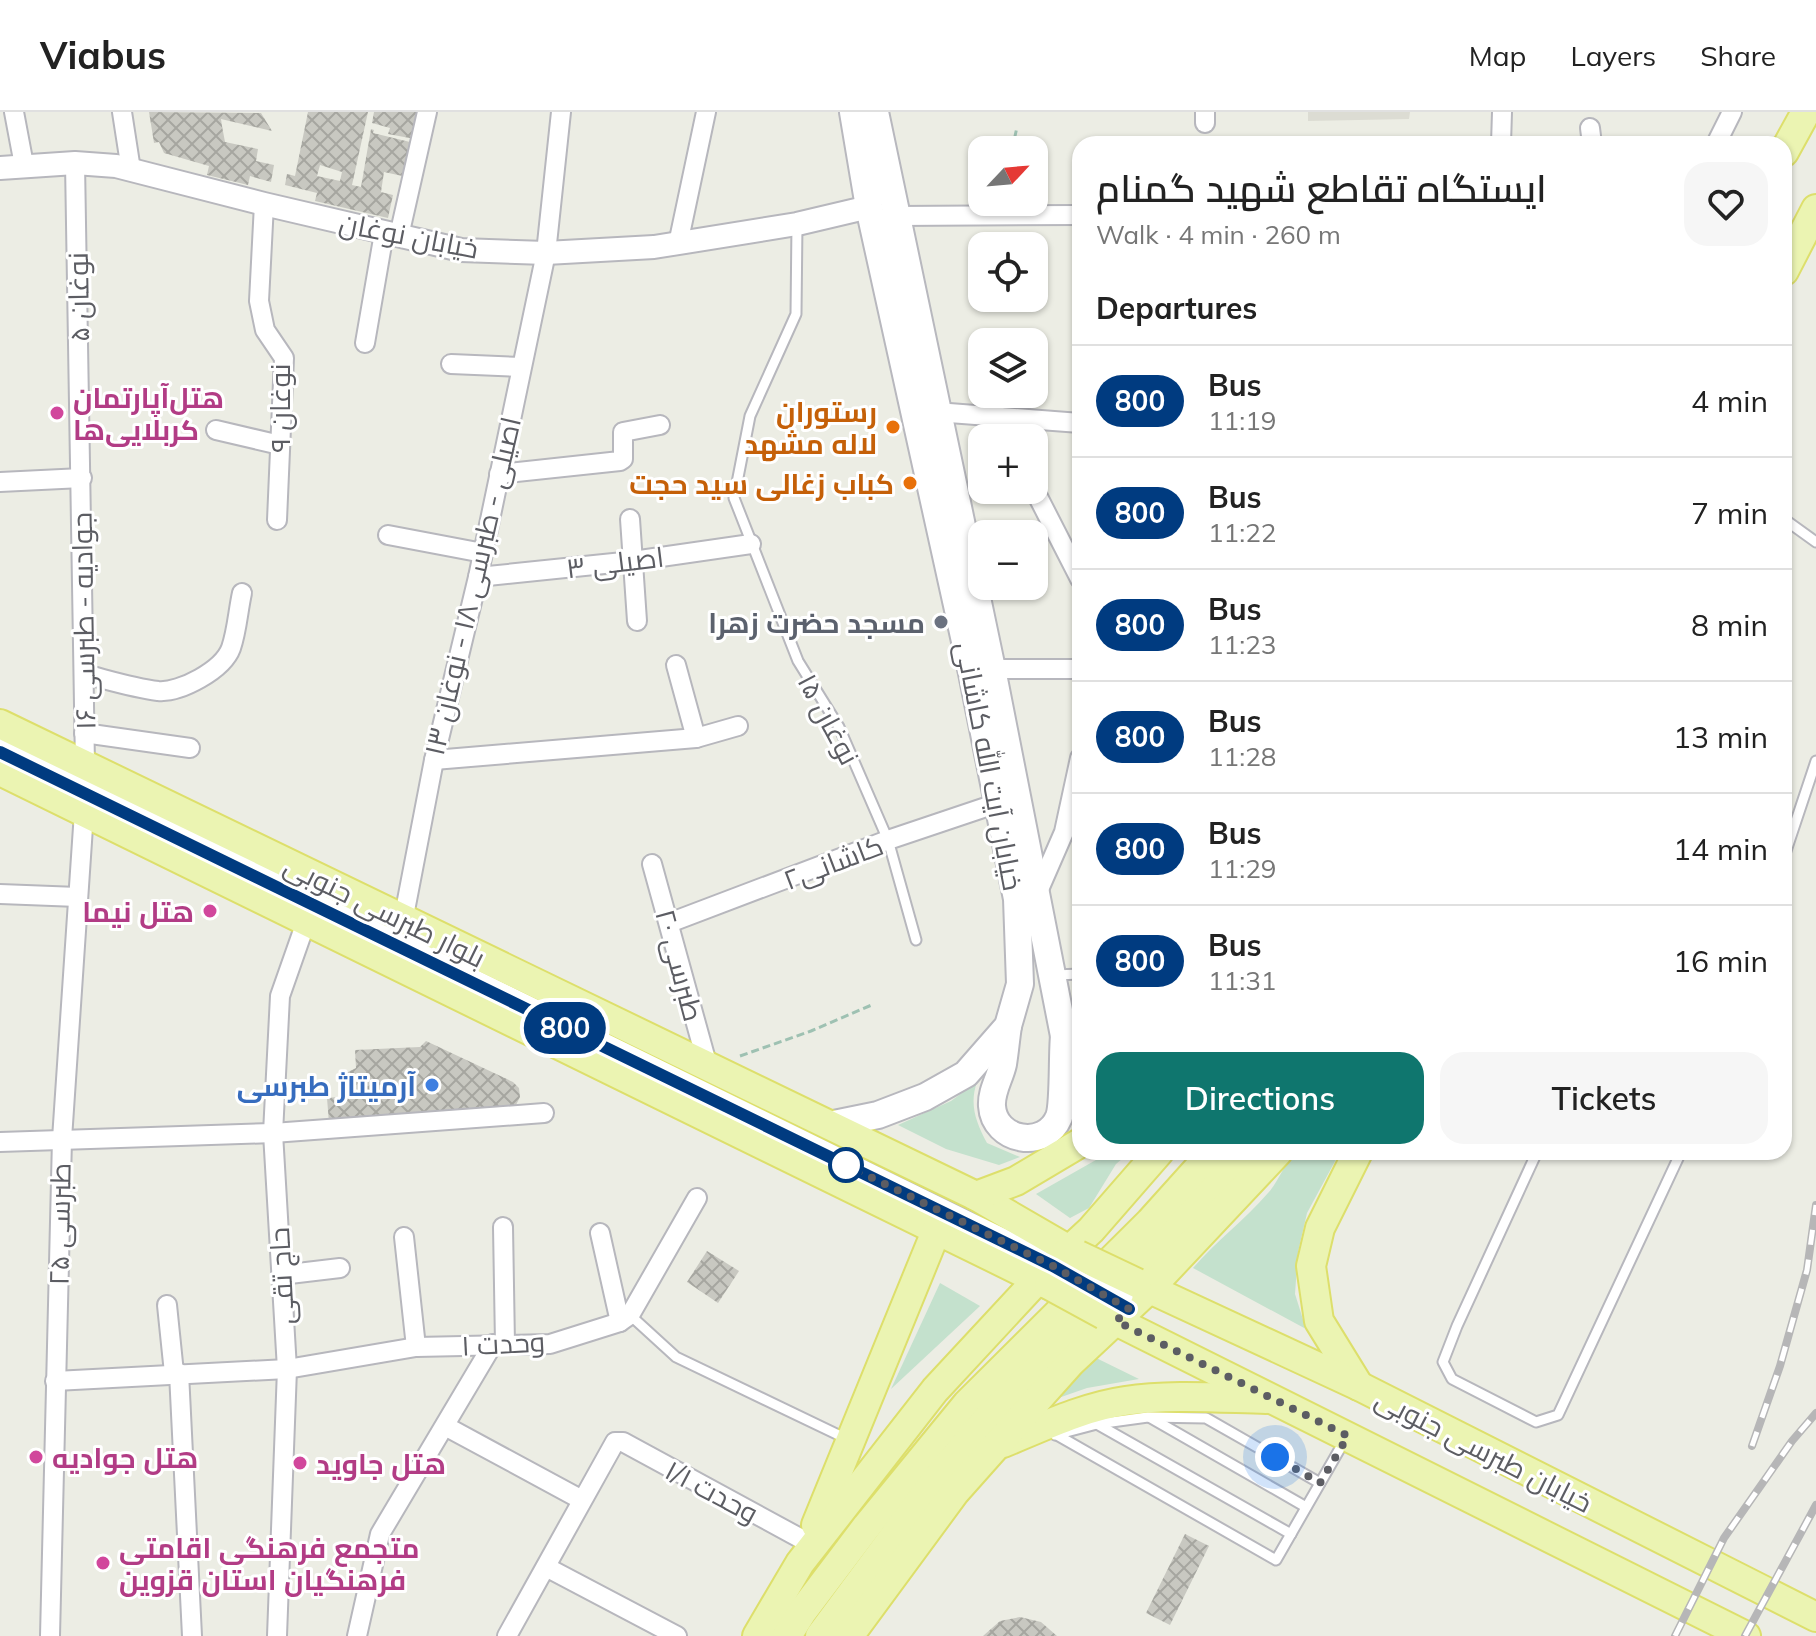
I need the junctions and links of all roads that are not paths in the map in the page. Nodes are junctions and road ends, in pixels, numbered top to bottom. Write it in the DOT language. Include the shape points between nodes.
graph roads {
  1 [pos="14,112"];
  2 [pos="122,112"];
  3 [pos="427,112"];
  4 [pos="561,112"];
  5 [pos="706,112"];
  6 [pos="853,112"];
  7 [pos="875,112"];
  8 [pos="1502,112"];
  9 [pos="1732,112"];
  10 [pos="1806,112"];
  11 [pos="1501,136"];
  12 [pos="1720,136"];
  13 [pos="1792,137"];
  14 [pos="75,163"];
  15 [pos="24,165"];
  16 [pos="0,168"];
  17 [pos="131,170"];
  18 [pos="264,204"];
  19 [pos="869,207"];
  20 [pos="1816,209"];
  21 [pos="1072,215"];
  22 [pos="896,216"];
  23 [pos="797,224"];
  24 [pos="391,234"];
  25 [pos="678,244"];
  26 [pos="546,253"];
  27 [pos="1792,256"];
  28 [pos="365,343"];
  29 [pos="451,364"];
  30 [pos="520,367"];
  31 [pos="936,412"];
  32 [pos="997,415"];
  33 [pos="1072,422"];
  34 [pos="1001,424"];
  35 [pos="660,425"];
  36 [pos="216,430"];
  37 [pos="280,445"];
  38 [pos="499,474"];
  39 [pos="82,478"];
  40 [pos="0,482"];
  41 [pos="1042,504"];
  42 [pos="630,519"];
  43 [pos="277,520"];
  44 [pos="1792,525"];
  45 [pos="388,535"];
  46 [pos="1816,542"];
  47 [pos="751,544"];
  48 [pos="483,553"];
  49 [pos="633,561"];
  50 [pos="1072,563"];
  51 [pos="478,577"];
  52 [pos="242,593"];
  53 [pos="637,621"];
  54 [pos="676,665"];
  55 [pos="992,669"];
  56 [pos="1072,669"];
  57 [pos="84,674"];
  58 [pos="0,724"];
  59 [pos="738,726"];
  60 [pos="84,733"];
  61 [pos="696,738"];
  62 [pos="0,741"];
  63 [pos="190,748"];
  64 [pos="0,752"];
  65 [pos="434,760"];
  66 [pos="1816,761"];
  67 [pos="85,765"];
  68 [pos="0,771"];
  69 [pos="1072,795"];
  70 [pos="998,803"];
  71 [pos="84,812"];
  72 [pos="1792,833"];
  73 [pos="888,840"];
  74 [pos="652,864"];
  75 [pos="0,894"];
  76 [pos="1037,894"];
  77 [pos="78,897"];
  78 [pos="403,921"];
  79 [pos="306,922"];
  80 [pos="669,923"];
  81 [pos="916,940"];
  82 [pos="1072,974"];
  83 [pos="1051,975"];
  84 [pos="1008,1026"];
  85 [pos="1064,1036"];
  86 [pos="1072,1052"];
  87 [pos="717,1071"];
  88 [pos="544,1113"];
  89 [pos="829,1125"];
  90 [pos="273,1133"];
  91 [pos="62,1139"];
  92 [pos="0,1142"];
  93 [pos="1072,1148"];
  94 [pos="1152,1160"];
  95 [pos="1206,1160"];
  96 [pos="1240,1160"];
  97 [pos="1270,1160"];
  98 [pos="1354,1160"];
  99 [pos="1533,1160"];
  100 [pos="1677,1160"];
  101 [pos="976,1196"];
  102 [pos="697,1198"];
  103 [pos="503,1227"];
  104 [pos="937,1229"];
  105 [pos="600,1233"];
  106 [pos="404,1237"];
  107 [pos="1060,1267"];
  108 [pos="340,1268"];
  109 [pos="281,1275"];
  110 [pos="1128,1303"];
  111 [pos="167,1305"];
  112 [pos="625,1318"];
  113 [pos="499,1344"];
  114 [pos="416,1347"];
  115 [pos="287,1369"];
  116 [pos="176,1373"];
  117 [pos="55,1381"];
  118 [pos="1359,1386"];
  119 [pos="1274,1400"];
  120 [pos="1148,1417"];
  121 [pos="1097,1424"];
  122 [pos="445,1426"];
  123 [pos="1057,1435"];
  124 [pos="1348,1436"];
  125 [pos="852,1442"];
  126 [pos="995,1447"];
  127 [pos="1320,1483"];
  128 [pos="582,1500"];
  129 [pos="1306,1507"];
  130 [pos="1291,1534"];
  131 [pos="804,1553"];
  132 [pos="546,1567"];
  133 [pos="1816,1617"];
  134 [pos="50,1636"];
  135 [pos="192,1636"];
  136 [pos="277,1636"];
  137 [pos="357,1636"];
  138 [pos="507,1636"];
  139 [pos="677,1636"];
  140 [pos="757,1636"];
  141 [pos="787,1636"];
  142 [pos="820,1636"];
  143 [pos="849,1636"];
  144 [pos="1746,1636"];
  1 -- 15 [label="street"];
  2 -- 17 [label="street"];
  3 -- 24 [label="street"];
  4 -- 26 [label="street, اصیلی - طبرسی ۱۸ - نوغان ۱۳"];
  5 -- 25 [label="street"];
  6 -- 19 [label="main road, خیابان آیت الله کاشانی"];
  7 -- 22 [label="main road, خیابان آیت الله کاشانی"];
  8 -- 11 [label="street"];
  9 -- 12 [label="street"];
  10 -- 13 [label="main road"];
  14 -- 15 [label="street, خیابان نوغان"];
  14 -- 17 [label="street, خیابان نوغان"];
  14 -- 39 [label="street, نوغان ۵"];
  15 -- 16 [label="street, خیابان نوغان"];
  17 -- 18 [label="street, خیابان نوغان"];
  18 -- 24 [label="street, خیابان نوغان"];
  18 -- 37 [label="street, نوغان ۹" via="259,301 265,330 284,358"];
  19 -- 23 [label="street, خیابان نوغان"];
  19 -- 70 [label="main road, خیابان آیت الله کاشانی"];
  20 -- 27 [label="main road"];
  21 -- 22 [label="street"];
  22 -- 31 [label="main road, خیابان آیت الله کاشانی"];
  23 -- 25 [label="street, خیابان نوغان"];
  23 -- 47 [label="lane, نوغان ۱۵" via="796,314 750,416 734,498"];
  24 -- 26 [label="street, خیابان نوغان" via="461,250"];
  24 -- 28 [label="street"];
  25 -- 26 [label="street, خیابان نوغان"];
  26 -- 30 [label="street, اصیلی - طبرسی ۱۸ - نوغان ۱۳"];
  29 -- 30 [label="street"];
  30 -- 38 [label="street, اصیلی - طبرسی ۱۸ - نوغان ۱۳"];
  31 -- 32 [label="street"];
  31 -- 55 [label="main road, خیابان آیت الله کاشانی"];
  32 -- 33 [label="street"];
  32 -- 34 [label="street"];
  35 -- 38 [label="street" via="623,432 620,461"];
  36 -- 37 [label="street"];
  37 -- 43 [label="street, نوغان ۹"];
  38 -- 48 [label="street, اصیلی - طبرسی ۱۸ - نوغان ۱۳"];
  39 -- 40 [label="street"];
  39 -- 57 [label="street, جوادیه - طبرسی ۱۶"];
  41 -- 50 [label="street"];
  42 -- 49 [label="street"];
  44 -- 46 [label="lane"];
  45 -- 48 [label="street"];
  47 -- 49 [label="street, اصیلی ۳"];
  47 -- 73 [label="lane, نوغان ۱۵" via="798,661 839,727"];
  48 -- 51 [label="street, اصیلی - طبرسی ۱۸ - نوغان ۱۳"];
  49 -- 51 [label="street, اصیلی ۳"];
  49 -- 53 [label="street"];
  51 -- 65 [label="street, اصیلی - طبرسی ۱۸ - نوغان ۱۳"];
  52 -- 57 [label="street" via="230,650 208,675 161,691"];
  54 -- 61 [label="street"];
  55 -- 56 [label="street"];
  55 -- 76 [label="main road, خیابان آیت الله کاشانی"];
  57 -- 60 [label="street, جوادیه - طبرسی ۱۶"];
  58 -- 67 [label="main road, بلوار طبرسی جنوبی"];
  59 -- 61 [label="street"];
  60 -- 63 [label="street"];
  60 -- 67 [label="street, جوادیه - طبرسی ۱۶"];
  61 -- 65 [label="street"];
  62 -- 107 [label="lane"];
  64 -- 107 [label="lane"];
  65 -- 78 [label="street, اصیلی - طبرسی ۱۸ - نوغان ۱۳"];
  66 -- 72 [label="lane"];
  67 -- 78 [label="main road, بلوار طبرسی جنوبی"];
  68 -- 71 [label="main road, بلوار طبرسی جنوبی"];
  69 -- 76 [label="street" via="1064,832"];
  70 -- 73 [label="street, کاشانی۲"];
  70 -- 84 [label="main road, خیابان آیت الله کاشانی" via="1017,899 1020,984"];
  71 -- 77 [label="street, طبرسی ۲۵"];
  71 -- 79 [label="main road, بلوار طبرسی جنوبی"];
  73 -- 80 [label="street, کاشانی۲"];
  73 -- 81 [label="lane, نوغان ۱۵"];
  74 -- 80 [label="street, طبرسی ۲۰"];
  75 -- 77 [label="street"];
  76 -- 83 [label="main road, خیابان آیت الله کاشانی"];
  77 -- 91 [label="street, طبرسی ۲۵"];
  78 -- 87 [label="main road, بلوار طبرسی جنوبی"];
  79 -- 90 [label="street, حاج تقی" via="280,996"];
  79 -- 104 [label="main road, بلوار طبرسی جنوبی"];
  80 -- 87 [label="street, طبرسی ۲۰"];
  82 -- 83 [label="lane"];
  83 -- 85 [label="main road, خیابان آیت الله کاشانی"];
  84 -- 85 [label="main road" via="992,1109 1002,1129 1022,1138 1044,1134 1059,1117"];
  84 -- 89 [label="main road, خیابان آیت الله کاشانی" via="966,1074 939,1090 878,1115"];
  85 -- 86 [label="main road, خیابان آیت الله کاشانی"];
  87 -- 89 [label="main road, بلوار طبرسی جنوبی"];
  88 -- 90 [label="street"];
  89 -- 101 [label="main road, بلوار طبرسی جنوبی"];
  90 -- 91 [label="street"];
  90 -- 109 [label="street, حاج تقی"];
  91 -- 92 [label="street"];
  91 -- 117 [label="street, طبرسی ۲۵"];
  93 -- 101 [label="main road" via="1016,1181"];
  94 -- 107 [label="main road"];
  95 -- 141 [label="main road" via="967,1404 867,1526"];
  96 -- 142 [label="main road" via="1171,1238 987,1419"];
  97 -- 110 [label="main road"];
  98 -- 118 [label="main road" via="1320,1228 1311,1266 1319,1321"];
  99 -- 100 [label="lane" via="1443,1362 1452,1379 1536,1422 1558,1415"];
  101 -- 107 [label="main road, بلوار طبرسی جنوبی"];
  102 -- 112 [label="street"];
  103 -- 113 [label="street"];
  104 -- 107 [label="main road, بلوار طبرسی جنوبی"];
  104 -- 125 [label="main road"];
  105 -- 112 [label="street"];
  106 -- 114 [label="street"];
  107 -- 110 [label="main road, bridge"];
  107 -- 110 [label="main road, bridge"];
  107 -- 131 [label="main road" via="935,1390"];
  108 -- 109 [label="street"];
  109 -- 115 [label="street, حاج تقی"];
  110 -- 118 [label="main road, خیابان طبرسی جنوبی"];
  110 -- 119 [label="main road, خیابان طبرسی جنوبی"];
  110 -- 126 [label="main road"];
  111 -- 116 [label="street"];
  112 -- 113 [label="street, وحدت ۱" via="550,1344"];
  112 -- 125 [label="lane" via="676,1357"];
  113 -- 114 [label="street, وحدت ۱"];
  113 -- 122 [label="street"];
  114 -- 115 [label="street, وحدت ۱"];
  115 -- 116 [label="street, وحدت ۱"];
  115 -- 136 [label="street, حاج تقی"];
  116 -- 117 [label="street, وحدت ۱"];
  116 -- 135 [label="street"];
  117 -- 134 [label="street, طبرسی ۲۵"];
  118 -- 133 [label="main road, خیابان طبرسی جنوبی"];
  119 -- 124 [label="main road, خیابان طبرسی جنوبی"];
  119 -- 126 [label="main road" via="1124,1401 1064,1418"];
  120 -- 121 [label="lane"];
  120 -- 127 [label="lane" via="1206,1418"];
  120 -- 129 [label="lane"];
  121 -- 123 [label="lane"];
  121 -- 130 [label="lane"];
  122 -- 128 [label="street"];
  122 -- 137 [label="street" via="380,1534"];
  123 -- 126 [label="lane"];
  123 -- 130 [label="lane" via="1276,1560"];
  124 -- 127 [label="lane"];
  124 -- 144 [label="main road, خیابان طبرسی جنوبی"];
  125 -- 131 [label="main road"];
  126 -- 143 [label="main road" via="955,1492"];
  127 -- 129 [label="lane"];
  128 -- 131 [label="street, وحدت ۱/۱" via="615,1442 623,1442"];
  128 -- 132 [label="street"];
  129 -- 130 [label="lane"];
  131 -- 140 [label="main road"];
  132 -- 138 [label="street"];
  132 -- 139 [label="street"];
}
